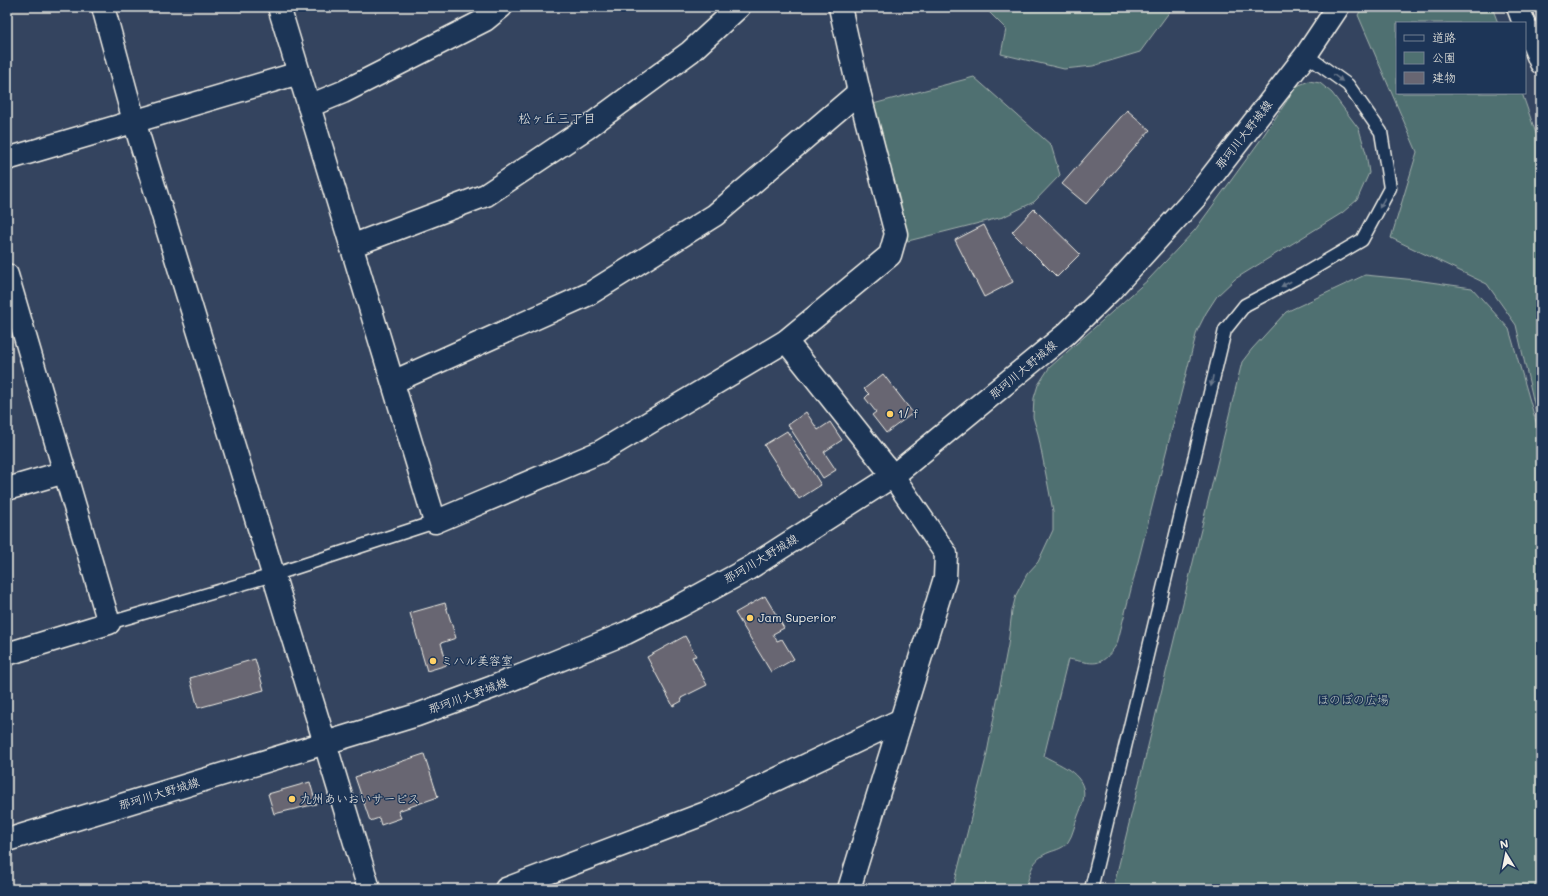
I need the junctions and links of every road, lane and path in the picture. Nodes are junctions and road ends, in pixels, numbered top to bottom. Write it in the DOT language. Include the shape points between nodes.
graph roads {
  1 [pos="103,7"];
  2 [pos="279,7"];
  3 [pos="501,7"];
  4 [pos="739,7"];
  5 [pos="840,7"];
  6 [pos="1338,7"];
  7 [pos="1518,7"];
  8 [pos="1524,22"];
  9 [pos="1526,26"];
  10 [pos="1306,54"];
  11 [pos="1541,63"];
  12 [pos="299,73"];
  13 [pos="859,92"];
  14 [pos="309,106"];
  15 [pos="134,121"];
  16 [pos="7,159"];
  17 [pos="351,246"];
  18 [pos="7,275"];
  19 [pos="13,320"];
  20 [pos="786,341"];
  21 [pos="393,382"];
  22 [pos="65,472"];
  23 [pos="893,476"];
  24 [pos="7,489"];
  25 [pos="435,522"];
  26 [pos="273,575"];
  27 [pos="109,624"];
  28 [pos="7,654"];
  29 [pos="901,720"];
  30 [pos="325,743"];
  31 [pos="7,840"];
  32 [pos="369,889"];
  33 [pos="506,889"];
  34 [pos="849,889"];
  35 [pos="1091,889"];
  1 -- 15 [label="street"];
  2 -- 12 [label="street"];
  3 -- 14 [label="street" via="485,20 343,92"];
  4 -- 17 [label="street" via="683,57 588,127 486,196"];
  5 -- 13 [label="street"];
  6 -- 10 [label="street, 那珂川大野城線"];
  7 -- 8 [label="street"];
  9 -- 11 [label="street"];
  10 -- 23 [label="street, 那珂川大野城線" via="1195,198 1109,292 1066,334"];
  10 -- 35 [label="lane, one-way" via="1348,85 1381,132 1390,188 1362,240 1245,305 1225,330"];
  12 -- 14 [label="street"];
  12 -- 15 [label="street"];
  13 -- 20 [label="street" via="896,234 890,255"];
  13 -- 21 [label="street" via="715,215 595,290"];
  14 -- 17 [label="street"];
  15 -- 16 [label="street"];
  15 -- 26 [label="street"];
  17 -- 21 [label="street"];
  18 -- 19 [label="street"];
  19 -- 22 [label="street"];
  20 -- 23 [label="street"];
  20 -- 25 [label="street" via="600,452"];
  21 -- 25 [label="street"];
  22 -- 24 [label="street"];
  22 -- 27 [label="street"];
  23 -- 29 [label="street" via="946,554 945,578"];
  23 -- 30 [label="street, 那珂川大野城線" via="748,569 626,633 493,687"];
  25 -- 26 [label="lane"];
  26 -- 27 [label="lane"];
  26 -- 30 [label="street"];
  27 -- 28 [label="street"];
  29 -- 33 [label="street" via="706,813"];
  29 -- 34 [label="street"];
  30 -- 31 [label="street, 那珂川大野城線"];
  30 -- 32 [label="street"];
}
